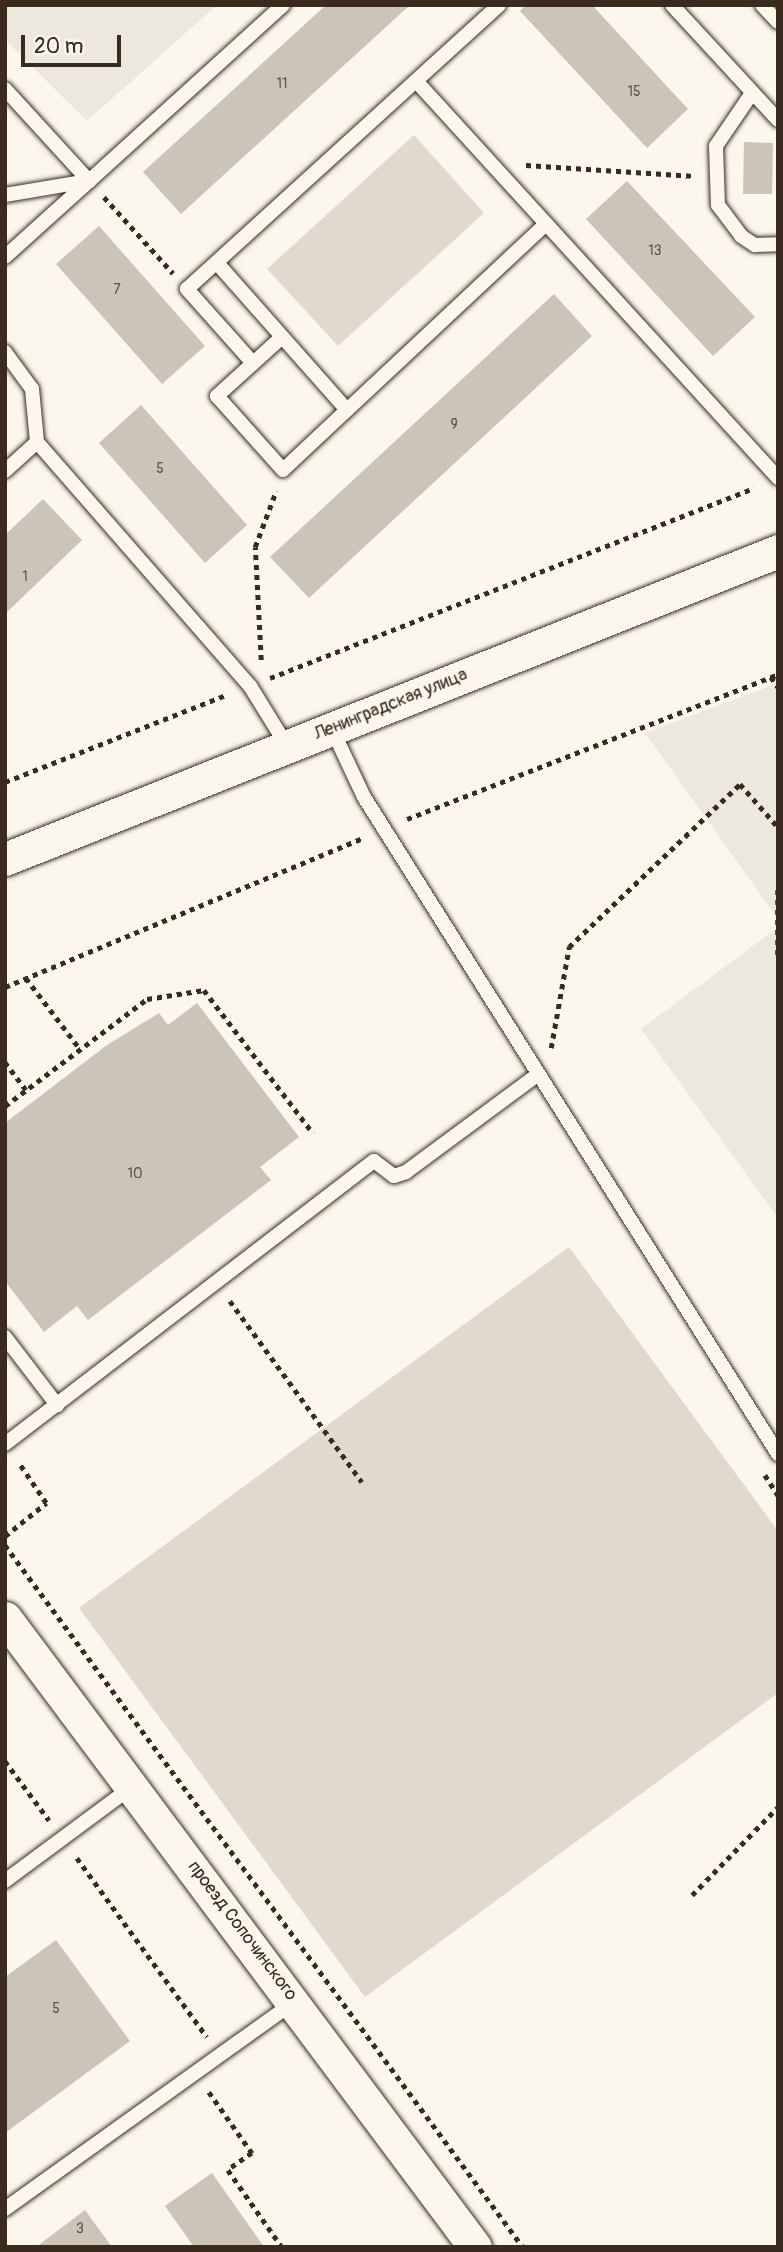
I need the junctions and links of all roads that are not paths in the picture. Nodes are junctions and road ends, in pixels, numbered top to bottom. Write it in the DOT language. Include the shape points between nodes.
graph roads {
  1 [pos="283,5"];
  2 [pos="499,5"];
  3 [pos="672,5"];
  4 [pos="762,5"];
  5 [pos="778,22"];
  6 [pos="417,82"];
  7 [pos="5,89"];
  8 [pos="752,93"];
  9 [pos="778,120"];
  10 [pos="89,181"];
  11 [pos="5,195"];
  12 [pos="545,225"];
  13 [pos="778,244"];
  14 [pos="5,257"];
  15 [pos="217,263"];
  16 [pos="282,337"];
  17 [pos="5,352"];
  18 [pos="252,362"];
  19 [pos="347,410"];
  20 [pos="37,442"];
  21 [pos="5,471"];
  22 [pos="771,481"];
  23 [pos="778,551"];
  24 [pos="332,728"];
  25 [pos="287,746"];
  26 [pos="5,859"];
  27 [pos="533,1069"];
  28 [pos="5,1337"];
  29 [pos="57,1405"];
  30 [pos="5,1444"];
  31 [pos="777,1450"];
  32 [pos="5,1618"];
  33 [pos="134,1786"];
  34 [pos="5,1881"];
  35 [pos="294,2002"];
  36 [pos="5,2208"];
  37 [pos="475,2247"];
  1 -- 10 [label="lane"];
  2 -- 6 [label="lane"];
  3 -- 8 [label="lane"];
  4 -- 5 [label="lane"];
  6 -- 12 [label="lane"];
  6 -- 15 [label="lane"];
  7 -- 10 [label="lane"];
  8 -- 9 [label="lane"];
  8 -- 13 [label="lane" via="723,128 718,205 729,225 755,245"];
  10 -- 11 [label="lane"];
  10 -- 14 [label="lane"];
  12 -- 19 [label="lane"];
  12 -- 22 [label="lane"];
  15 -- 16 [label="lane"];
  15 -- 18 [label="lane" via="187,289"];
  16 -- 18 [label="lane"];
  16 -- 19 [label="lane"];
  17 -- 20 [label="lane" via="32,390"];
  18 -- 19 [label="lane" via="217,396 283,470"];
  20 -- 21 [label="lane"];
  20 -- 25 [label="lane" via="250,686"];
  23 -- 24 [label="street, Ленинградская улица"];
  24 -- 25 [label="street, Ленинградская улица"];
  24 -- 27 [label="lane" via="364,797"];
  25 -- 26 [label="street, Ленинградская улица"];
  27 -- 29 [label="lane" via="406,1172 394,1176 374,1161"];
  27 -- 31 [label="lane"];
  28 -- 29 [label="lane"];
  29 -- 30 [label="lane"];
  32 -- 33 [label="street, проезд Сопочинского"];
  33 -- 34 [label="lane"];
  33 -- 35 [label="street, проезд Сопочинского"];
  35 -- 36 [label="lane"];
  35 -- 37 [label="street, проезд Сопочинского"];
}
